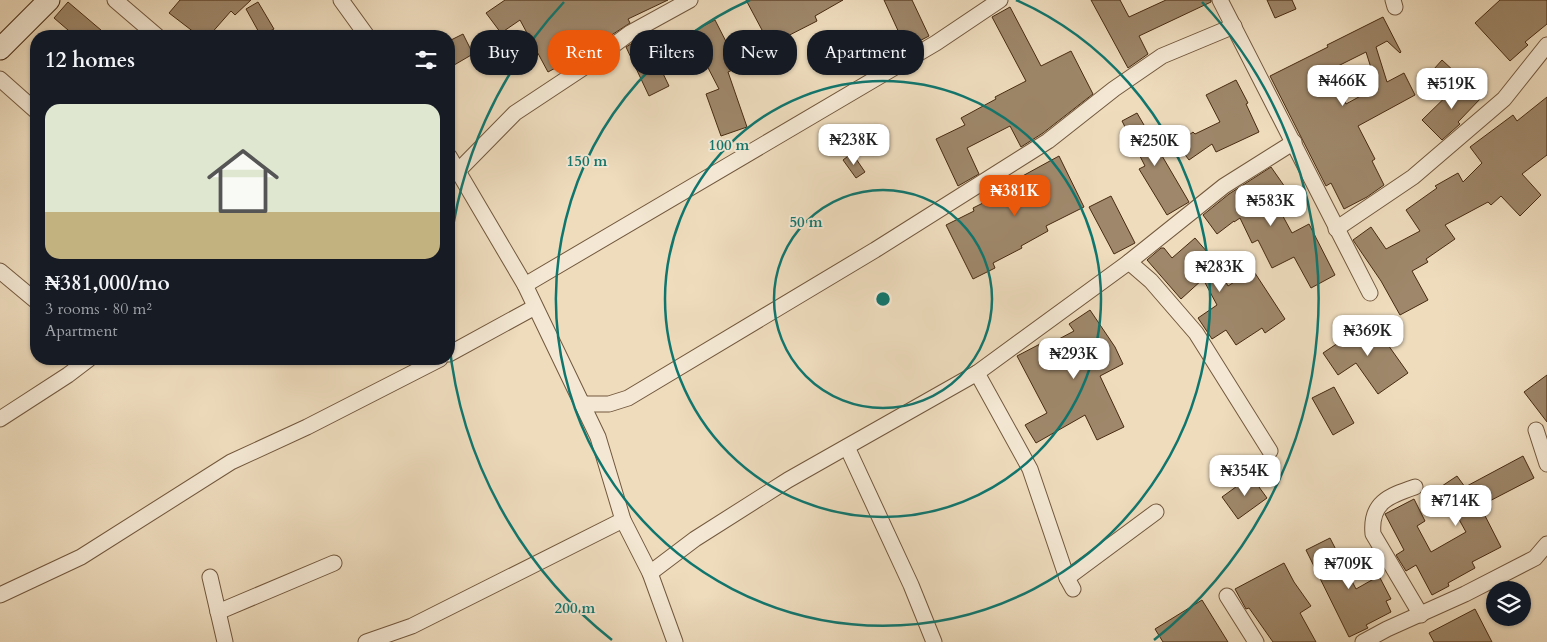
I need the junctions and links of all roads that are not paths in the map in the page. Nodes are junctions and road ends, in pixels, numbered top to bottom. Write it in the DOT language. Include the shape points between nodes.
graph roads {
  1 [pos="50,0"];
  2 [pos="115,0"];
  3 [pos="690,0"];
  4 [pos="1000,0"];
  5 [pos="1220,0"];
  6 [pos="345,1"];
  7 [pos="1234,26"];
  8 [pos="150,30"];
  9 [pos="363,30"];
  10 [pos="1547,45"];
  11 [pos="0,49"];
  12 [pos="0,79"];
  13 [pos="30,106"];
  14 [pos="1294,142"];
  15 [pos="455,166"];
  16 [pos="458,171"];
  17 [pos="1336,229"];
  18 [pos="1129,262"];
  19 [pos="0,271"];
  20 [pos="525,285"];
  21 [pos="1370,294"];
  22 [pos="30,297"];
  23 [pos="535,306"];
  24 [pos="455,351"];
  25 [pos="81,365"];
  26 [pos="428,365"];
  27 [pos="977,373"];
  28 [pos="582,404"];
  29 [pos="0,419"];
  30 [pos="1536,430"];
  31 [pos="847,447"];
  32 [pos="1270,451"];
  33 [pos="1547,464"];
  34 [pos="1414,487"];
  35 [pos="1156,512"];
  36 [pos="623,520"];
  37 [pos="1547,544"];
  38 [pos="334,563"];
  39 [pos="650,573"];
  40 [pos="210,577"];
  41 [pos="0,595"];
  42 [pos="1227,596"];
  43 [pos="218,612"];
  44 [pos="1421,615"];
  45 [pos="225,642"];
  46 [pos="366,642"];
  47 [pos="675,642"];
  48 [pos="934,642"];
  49 [pos="1256,642"];
  50 [pos="1363,642"];
  1 -- 11 [label="street"];
  2 -- 8 [label="street"];
  3 -- 16 [label="street" via="630,33 515,113"];
  4 -- 20 [label="street" via="936,43"];
  5 -- 7 [label="street"];
  6 -- 9 [label="street"];
  7 -- 14 [label="street"];
  7 -- 28 [label="street" via="1162,56 1048,141 875,250 628,398 609,404"];
  10 -- 17 [label="street" via="1504,99 1413,177"];
  12 -- 13 [label="street"];
  14 -- 17 [label="street"];
  14 -- 18 [label="street" via="1224,186"];
  15 -- 16 [label="street"];
  16 -- 20 [label="street"];
  17 -- 21 [label="street"];
  18 -- 27 [label="street"];
  18 -- 32 [label="street" via="1151,281 1196,333"];
  19 -- 22 [label="street"];
  20 -- 23 [label="street"];
  23 -- 24 [label="street"];
  23 -- 28 [label="street"];
  25 -- 29 [label="street"];
  26 -- 41 [label="street" via="231,462 81,557"];
  27 -- 31 [label="street"];
  27 -- 35 [label="street" via="1030,469 1070,583"];
  28 -- 36 [label="street" via="598,437"];
  30 -- 33 [label="street"];
  31 -- 39 [label="street" via="695,539"];
  31 -- 48 [label="street" via="912,585"];
  34 -- 44 [label="street" via="1380,503 1372,523 1374,534"];
  36 -- 39 [label="street"];
  36 -- 46 [label="street" via="412,626"];
  37 -- 44 [label="street" via="1535,558"];
  38 -- 43 [label="street"];
  39 -- 47 [label="street"];
  40 -- 43 [label="street"];
  42 -- 49 [label="street"];
  43 -- 45 [label="street"];
  44 -- 50 [label="street"];
}
